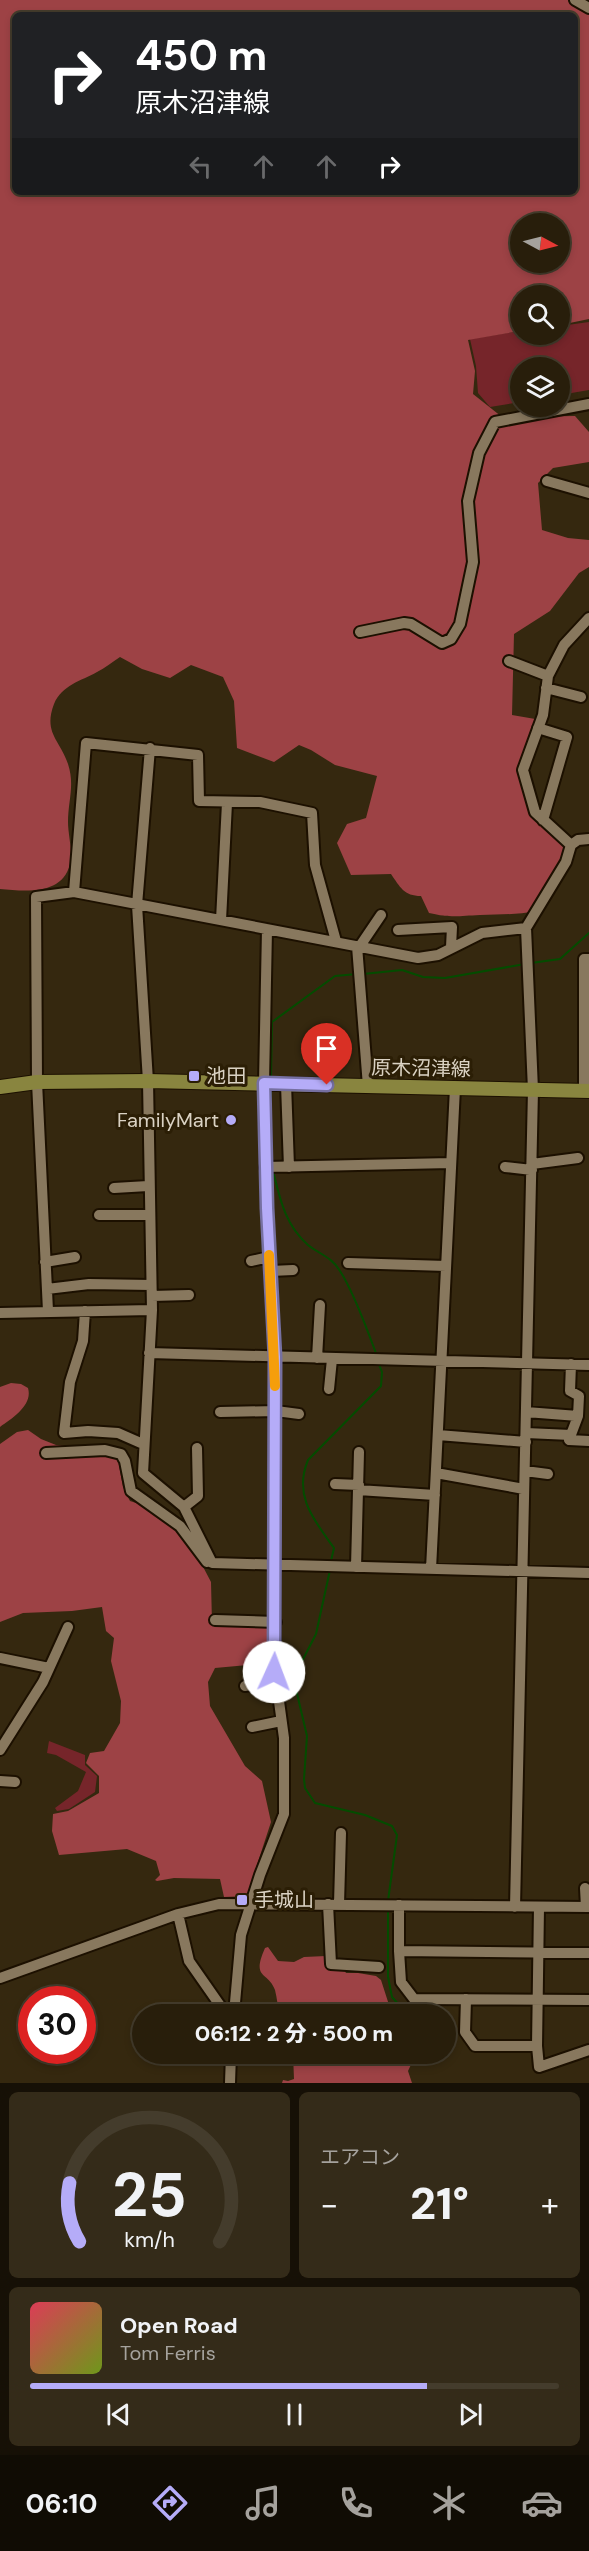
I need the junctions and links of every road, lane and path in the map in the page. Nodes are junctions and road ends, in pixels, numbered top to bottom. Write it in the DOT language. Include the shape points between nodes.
graph roads {
  1 [pos="575,0"];
  2 [pos="589,8"];
  3 [pos="589,404"];
  4 [pos="548,481"];
  5 [pos="589,493"];
  6 [pos="589,618"];
  7 [pos="360,632"];
  8 [pos="509,661"];
  9 [pos="548,676"];
  10 [pos="546,688"];
  11 [pos="581,698"];
  12 [pos="538,728"];
  13 [pos="150,748"];
  14 [pos="227,802"];
  15 [pos="543,820"];
  16 [pos="589,840"];
  17 [pos="571,845"];
  18 [pos="74,892"];
  19 [pos="137,905"];
  20 [pos="381,915"];
  21 [pos="221,920"];
  22 [pos="526,928"];
  23 [pos="267,929"];
  24 [pos="398,930"];
  25 [pos="336,941"];
  26 [pos="359,946"];
  27 [pos="451,947"];
  28 [pos="589,959"];
  29 [pos="37,1082"];
  30 [pos="148,1082"];
  31 [pos="273,1083"];
  32 [pos="368,1086"];
  33 [pos="0,1087"];
  34 [pos="455,1088"];
  35 [pos="533,1090"];
  36 [pos="586,1091"];
  37 [pos="578,1158"];
  38 [pos="451,1163"];
  39 [pos="289,1167"];
  40 [pos="505,1167"];
  41 [pos="532,1167"];
  42 [pos="270,1168"];
  43 [pos="148,1186"];
  44 [pos="114,1188"];
  45 [pos="99,1215"];
  46 [pos="149,1215"];
  47 [pos="75,1257"];
  48 [pos="269,1257"];
  49 [pos="251,1261"];
  50 [pos="45,1262"];
  51 [pos="348,1263"];
  52 [pos="446,1266"];
  53 [pos="293,1270"];
  54 [pos="271,1271"];
  55 [pos="47,1289"];
  56 [pos="152,1291"];
  57 [pos="189,1295"];
  58 [pos="320,1305"];
  59 [pos="153,1310"];
  60 [pos="48,1311"];
  61 [pos="85,1311"];
  62 [pos="0,1312"];
  63 [pos="149,1353"];
  64 [pos="275,1357"];
  65 [pos="317,1358"];
  66 [pos="332,1359"];
  67 [pos="442,1360"];
  68 [pos="527,1362"];
  69 [pos="571,1364"];
  70 [pos="589,1365"];
  71 [pos="330,1389"];
  72 [pos="276,1411"];
  73 [pos="220,1412"];
  74 [pos="526,1412"];
  75 [pos="299,1413"];
  76 [pos="578,1416"];
  77 [pos="438,1435"];
  78 [pos="571,1435"];
  79 [pos="526,1437"];
  80 [pos="589,1441"];
  81 [pos="143,1444"];
  82 [pos="197,1448"];
  83 [pos="359,1452"];
  84 [pos="46,1453"];
  85 [pos="525,1471"];
  86 [pos="436,1473"];
  87 [pos="548,1474"];
  88 [pos="335,1484"];
  89 [pos="358,1487"];
  90 [pos="525,1489"];
  91 [pos="435,1495"];
  92 [pos="184,1507"];
  93 [pos="212,1563"];
  94 [pos="276,1563"];
  95 [pos="356,1567"];
  96 [pos="431,1569"];
  97 [pos="523,1571"];
  98 [pos="589,1573"];
  99 [pos="215,1620"];
  100 [pos="276,1622"];
  101 [pos="68,1628"];
  102 [pos="0,1658"];
  103 [pos="49,1668"];
  104 [pos="276,1681"];
  105 [pos="245,1686"];
  106 [pos="281,1721"];
  107 [pos="252,1727"];
  108 [pos="0,1750"];
  109 [pos="0,1781"];
  110 [pos="15,1782"];
  111 [pos="341,1833"];
  112 [pos="585,1888"];
  113 [pos="252,1902"];
  114 [pos="334,1904"];
  115 [pos="391,1905"];
  116 [pos="515,1907"];
  117 [pos="539,1907"];
  118 [pos="588,1907"];
  119 [pos="178,1914"];
  120 [pos="399,1951"];
  121 [pos="538,1952"];
  122 [pos="589,1953"];
  123 [pos="379,1967"];
  124 [pos="0,1978"];
  125 [pos="465,1999"];
  126 [pos="538,2000"];
  127 [pos="589,2000"];
  128 [pos="219,2004"];
  129 [pos="235,2004"];
  130 [pos="537,2046"];
  131 [pos="589,2050"];
  132 [pos="231,2064"];
  133 [pos="230,2083"];
  1 -- 2 [label="street"];
  3 -- 7 [label="street" via="495,423 479,453 468,501 473,562 460,624 451,639 442,643 404,623"];
  4 -- 5 [label="street"];
  6 -- 9 [label="street" via="564,645"];
  8 -- 9 [label="street"];
  9 -- 10 [label="street"];
  10 -- 11 [label="street"];
  10 -- 12 [label="street"];
  12 -- 15 [label="street" via="523,770 535,812"];
  12 -- 15 [label="street" via="567,737"];
  13 -- 14 [label="street" via="198,755 199,801"];
  13 -- 18 [label="street" via="86,743"];
  13 -- 19 [label="street"];
  14 -- 21 [label="street"];
  14 -- 25 [label="street" via="260,802 312,813 315,865"];
  15 -- 17 [label="street"];
  16 -- 17 [label="street"];
  17 -- 22 [label="street" via="566,862"];
  18 -- 19 [label="street"];
  18 -- 29 [label="street" via="36,897"];
  19 -- 21 [label="street"];
  19 -- 30 [label="street"];
  20 -- 26 [label="street"];
  21 -- 23 [label="street"];
  22 -- 27 [label="street" via="482,933"];
  22 -- 35 [label="street"];
  23 -- 25 [label="street"];
  23 -- 31 [label="street"];
  24 -- 27 [label="street" via="452,927"];
  25 -- 26 [label="street"];
  26 -- 27 [label="street" via="417,958 438,955"];
  26 -- 32 [label="street"];
  28 -- 36 [label="street" via="584,959"];
  29 -- 30 [label="main road, 原木沼津線"];
  29 -- 33 [label="main road, 原木沼津線"];
  29 -- 50 [label="street"];
  30 -- 31 [label="main road, 原木沼津線"];
  30 -- 43 [label="street"];
  31 -- 32 [label="main road, 原木沼津線"];
  31 -- 39 [label="street"];
  31 -- 42 [label="street"];
  32 -- 34 [label="main road, 原木沼津線"];
  34 -- 35 [label="main road, 原木沼津線"];
  34 -- 38 [label="street"];
  35 -- 36 [label="main road, 原木沼津線"];
  35 -- 41 [label="street"];
  37 -- 41 [label="street"];
  38 -- 39 [label="street"];
  38 -- 52 [label="street"];
  39 -- 42 [label="street"];
  40 -- 41 [label="street"];
  41 -- 68 [label="street"];
  42 -- 48 [label="street"];
  43 -- 44 [label="street"];
  43 -- 46 [label="street"];
  45 -- 46 [label="street"];
  46 -- 56 [label="street"];
  47 -- 50 [label="street"];
  48 -- 49 [label="street"];
  48 -- 54 [label="street"];
  50 -- 55 [label="street"];
  51 -- 52 [label="street"];
  52 -- 67 [label="street"];
  53 -- 54 [label="street"];
  54 -- 64 [label="street"];
  55 -- 56 [label="street" via="89,1284"];
  55 -- 60 [label="street"];
  56 -- 57 [label="street"];
  56 -- 59 [label="street"];
  58 -- 65 [label="street"];
  59 -- 61 [label="street"];
  59 -- 63 [label="street"];
  60 -- 61 [label="street"];
  60 -- 62 [label="street"];
  61 -- 81 [label="street" via="83,1341 70,1382 64,1433 118,1433"];
  63 -- 64 [label="street"];
  63 -- 81 [label="street"];
  64 -- 65 [label="street"];
  64 -- 72 [label="street"];
  65 -- 66 [label="street"];
  66 -- 67 [label="street"];
  66 -- 71 [label="street"];
  67 -- 68 [label="street"];
  67 -- 77 [label="street"];
  68 -- 69 [label="street"];
  68 -- 74 [label="street"];
  69 -- 70 [label="street"];
  69 -- 76 [label="street" via="570,1391 579,1396"];
  72 -- 73 [label="street"];
  72 -- 75 [label="street"];
  72 -- 94 [label="street"];
  74 -- 76 [label="street"];
  74 -- 79 [label="street"];
  76 -- 78 [label="street"];
  77 -- 79 [label="street"];
  77 -- 86 [label="street"];
  78 -- 79 [label="street"];
  78 -- 80 [label="street" via="569,1440"];
  79 -- 85 [label="street"];
  81 -- 92 [label="street" via="143,1473"];
  82 -- 92 [label="street" via="198,1496"];
  83 -- 89 [label="street"];
  84 -- 93 [label="street" via="105,1450 121,1454 131,1491 180,1526 207,1563"];
  85 -- 87 [label="street"];
  85 -- 90 [label="street"];
  86 -- 90 [label="street"];
  86 -- 91 [label="street"];
  88 -- 89 [label="street"];
  89 -- 91 [label="street"];
  89 -- 95 [label="street"];
  90 -- 97 [label="street"];
  91 -- 96 [label="street"];
  92 -- 93 [label="street"];
  93 -- 94 [label="street"];
  94 -- 95 [label="street"];
  94 -- 100 [label="street"];
  95 -- 96 [label="street"];
  96 -- 97 [label="street"];
  97 -- 98 [label="street"];
  97 -- 116 [label="street"];
  99 -- 100 [label="street"];
  100 -- 104 [label="street"];
  101 -- 103 [label="street"];
  102 -- 103 [label="street"];
  103 -- 108 [label="street"];
  104 -- 105 [label="street"];
  104 -- 106 [label="street"];
  106 -- 107 [label="street"];
  106 -- 113 [label="street" via="284,1814"];
  109 -- 110 [label="street"];
  111 -- 114 [label="street"];
  112 -- 118 [label="street"];
  113 -- 114 [label="street"];
  113 -- 119 [label="street" via="219,1904"];
  113 -- 129 [label="street" via="241,1935"];
  114 -- 115 [label="street"];
  114 -- 123 [label="street" via="331,1964"];
  115 -- 116 [label="street"];
  115 -- 120 [label="street"];
  116 -- 117 [label="street"];
  117 -- 118 [label="street"];
  117 -- 121 [label="street"];
  119 -- 124 [label="street"];
  119 -- 128 [label="street" via="189,1961"];
  120 -- 121 [label="street"];
  120 -- 125 [label="street" via="401,1983 414,1999"];
  121 -- 122 [label="street"];
  121 -- 126 [label="street"];
  125 -- 126 [label="street"];
  125 -- 130 [label="street" via="465,2032 475,2046"];
  126 -- 127 [label="street"];
  126 -- 130 [label="street"];
  130 -- 131 [label="street" via="539,2067"];
  132 -- 133 [label="street"];
}
